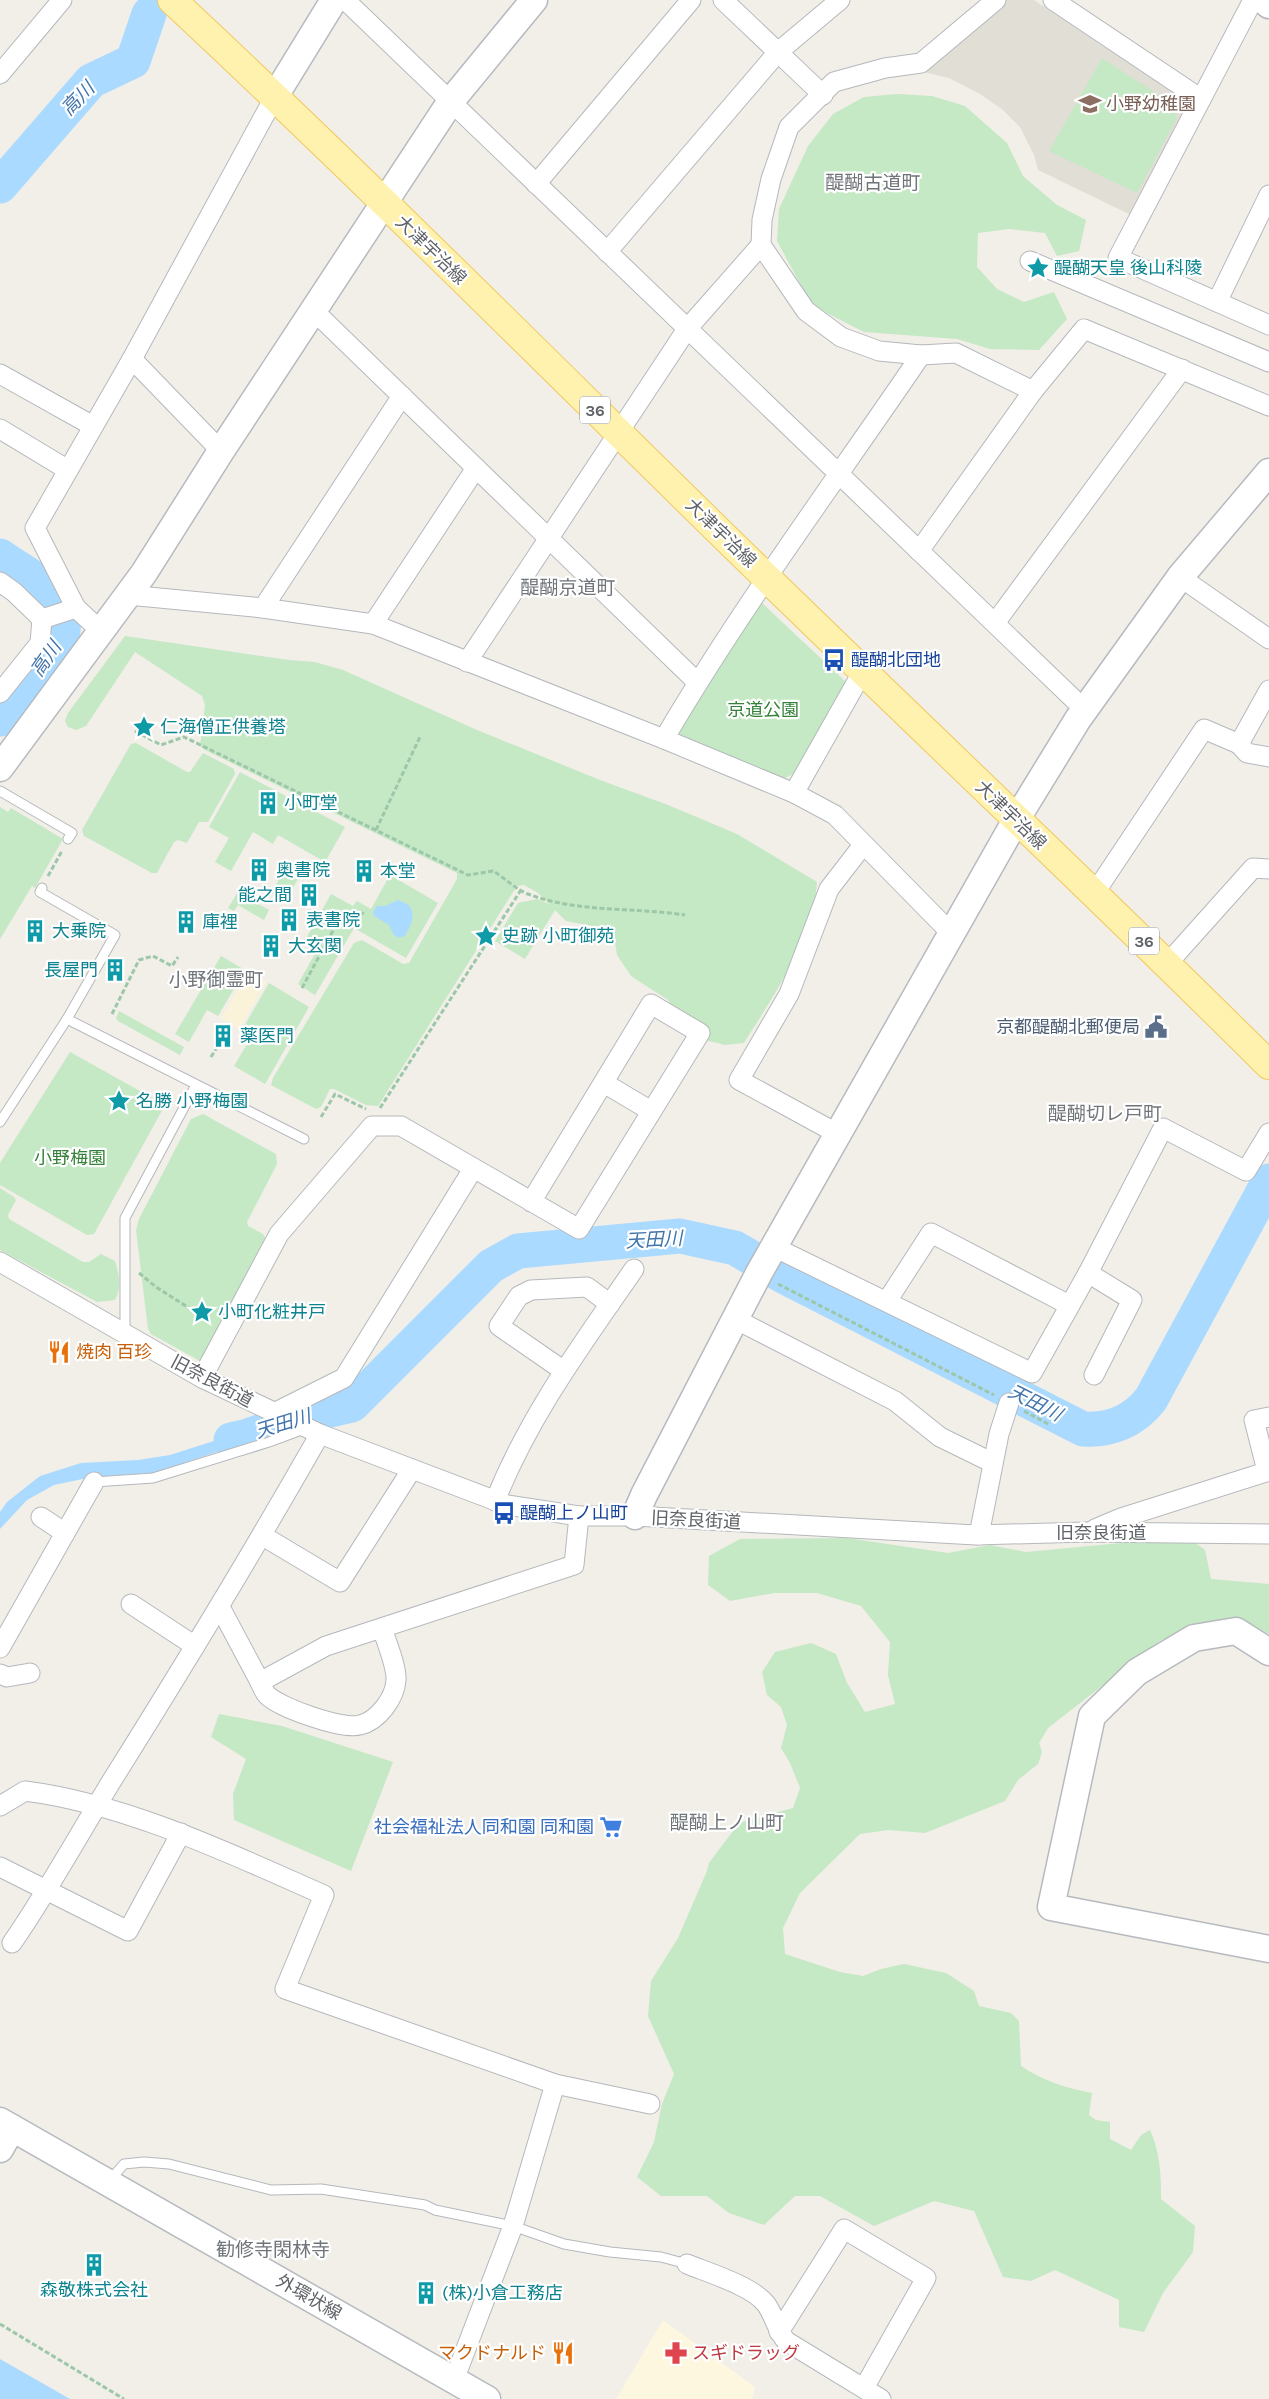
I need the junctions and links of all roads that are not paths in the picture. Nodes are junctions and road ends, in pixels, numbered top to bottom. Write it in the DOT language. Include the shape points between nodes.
graph roads {
  1 [pos="172,0"];
  2 [pos="334,0"];
  3 [pos="345,0"];
  4 [pos="534,0"];
  5 [pos="691,0"];
  6 [pos="723,0"];
  7 [pos="840,0"];
  8 [pos="996,0"];
  9 [pos="1053,0"];
  10 [pos="1253,0"];
  11 [pos="1262,0"];
  12 [pos="59,1"];
  13 [pos="1269,5"];
  14 [pos="778,52"];
  15 [pos="0,74"];
  16 [pos="823,95"];
  17 [pos="275,96"];
  18 [pos="1201,99"];
  19 [pos="450,101"];
  20 [pos="536,184"];
  21 [pos="1269,196"];
  22 [pos="384,204"];
  23 [pos="761,245"];
  24 [pos="607,252"];
  25 [pos="1030,260"];
  26 [pos="1217,302"];
  27 [pos="314,311"];
  28 [pos="1269,325"];
  29 [pos="687,329"];
  30 [pos="921,355"];
  31 [pos="132,359"];
  32 [pos="1269,362"];
  33 [pos="1182,369"];
  34 [pos="0,374"];
  35 [pos="1033,391"];
  36 [pos="402,396"];
  37 [pos="1269,406"];
  38 [pos="93,426"];
  39 [pos="0,429"];
  40 [pos="618,432"];
  41 [pos="221,451"];
  42 [pos="476,468"];
  43 [pos="68,470"];
  44 [pos="1269,472"];
  45 [pos="839,474"];
  46 [pos="548,538"];
  47 [pos="919,551"];
  48 [pos="766,577"];
  49 [pos="1180,577"];
  50 [pos="0,582"];
  51 [pos="128,594"];
  52 [pos="76,608"];
  53 [pos="263,608"];
  54 [pos="42,619"];
  55 [pos="995,623"];
  56 [pos="373,624"];
  57 [pos="102,632"];
  58 [pos="1269,639"];
  59 [pos="467,662"];
  60 [pos="863,671"];
  61 [pos="697,682"];
  62 [pos="1269,690"];
  63 [pos="0,693"];
  64 [pos="1085,710"];
  65 [pos="664,739"];
  66 [pos="1239,744"];
  67 [pos="1269,757"];
  68 [pos="0,768"];
  69 [pos="0,791"];
  70 [pos="794,793"];
  71 [pos="1016,820"];
  72 [pos="68,839"];
  73 [pos="864,845"];
  74 [pos="1269,869"];
  75 [pos="42,888"];
  76 [pos="1094,894"];
  77 [pos="952,934"];
  78 [pos="1167,964"];
  79 [pos="67,1019"];
  80 [pos="1269,1065"];
  81 [pos="604,1083"];
  82 [pos="196,1085"];
  83 [pos="651,1111"];
  84 [pos="0,1122"];
  85 [pos="1269,1132"];
  86 [pos="838,1134"];
  87 [pos="304,1139"];
  88 [pos="473,1169"];
  89 [pos="531,1202"];
  90 [pos="774,1247"];
  91 [pos="2,1267"];
  92 [pos="634,1270"];
  93 [pos="1088,1273"];
  94 [pos="887,1301"];
  95 [pos="610,1304"];
  96 [pos="1069,1305"];
  97 [pos="735,1319"];
  98 [pos="125,1333"];
  99 [pos="564,1371"];
  100 [pos="1094,1375"];
  101 [pos="202,1378"];
  102 [pos="1009,1403"];
  103 [pos="274,1413"];
  104 [pos="1269,1417"];
  105 [pos="309,1429"];
  106 [pos="993,1463"];
  107 [pos="412,1468"];
  108 [pos="1268,1471"];
  109 [pos="94,1482"];
  110 [pos="495,1501"];
  111 [pos="579,1516"];
  112 [pos="635,1516"];
  113 [pos="41,1517"];
  114 [pos="65,1532"];
  115 [pos="1087,1532"];
  116 [pos="1269,1534"];
  117 [pos="979,1535"];
  118 [pos="262,1536"];
  119 [pos="131,1604"];
  120 [pos="220,1607"];
  121 [pos="382,1628"];
  122 [pos="195,1646"];
  123 [pos="0,1648"];
  124 [pos="1269,1652"];
  125 [pos="30,1673"];
  126 [pos="0,1674"];
  127 [pos="260,1682"];
  128 [pos="0,1806"];
  129 [pos="96,1807"];
  130 [pos="181,1833"];
  131 [pos="0,1867"];
  132 [pos="47,1892"];
  133 [pos="12,1943"];
  134 [pos="1269,1949"];
  135 [pos="555,2084"];
  136 [pos="650,2104"];
  137 [pos="4,2133"];
  138 [pos="108,2183"];
  139 [pos="513,2226"];
  140 [pos="687,2264"];
  141 [pos="779,2332"];
  142 [pos="454,2380"];
  143 [pos="864,2388"];
  144 [pos="487,2399"];
  145 [pos="881,2399"];
  1 -- 17 [label="main road, 大津宇治線 / 36"];
  2 -- 17 [label="street"];
  3 -- 19 [label="street"];
  4 -- 19 [label="street"];
  5 -- 20 [label="street"];
  6 -- 14 [label="street"];
  7 -- 14 [label="street"];
  8 -- 16 [label="street" via="921,63 885,68 834,82"];
  9 -- 18 [label="street"];
  10 -- 18 [label="street"];
  11 -- 13 [label="street"];
  12 -- 15 [label="street"];
  14 -- 16 [label="street"];
  14 -- 24 [label="street"];
  16 -- 23 [label="street" via="789,127 771,179 762,220"];
  17 -- 22 [label="main road, 大津宇治線 / 36"];
  17 -- 31 [label="street"];
  18 -- 26 [label="street" via="1118,258"];
  19 -- 20 [label="street"];
  19 -- 22 [label="street"];
  20 -- 24 [label="street"];
  21 -- 26 [label="street"];
  22 -- 27 [label="street"];
  22 -- 40 [label="main road, 大津宇治線 / 36"];
  23 -- 29 [label="street"];
  23 -- 30 [label="street" via="806,311 841,337 879,351"];
  24 -- 29 [label="street"];
  25 -- 32 [label="street"];
  26 -- 28 [label="street"];
  27 -- 36 [label="street"];
  27 -- 41 [label="street"];
  29 -- 40 [label="street"];
  29 -- 45 [label="street"];
  30 -- 35 [label="street" via="956,353"];
  30 -- 45 [label="street"];
  31 -- 38 [label="street"];
  31 -- 41 [label="street"];
  33 -- 35 [label="street" via="1084,328"];
  33 -- 37 [label="street"];
  33 -- 55 [label="street"];
  34 -- 38 [label="street"];
  35 -- 47 [label="street"];
  36 -- 42 [label="street"];
  36 -- 53 [label="street"];
  38 -- 43 [label="street"];
  39 -- 43 [label="street"];
  40 -- 46 [label="street"];
  40 -- 48 [label="main road, 大津宇治線 / 36"];
  41 -- 51 [label="street"];
  42 -- 46 [label="street"];
  42 -- 56 [label="street"];
  43 -- 52 [label="street" via="35,528"];
  44 -- 49 [label="street"];
  45 -- 47 [label="street"];
  45 -- 48 [label="street"];
  46 -- 59 [label="street"];
  46 -- 61 [label="street"];
  47 -- 55 [label="street"];
  48 -- 60 [label="main road, 大津宇治線 / 36"];
  48 -- 61 [label="street"];
  49 -- 58 [label="street"];
  49 -- 64 [label="street"];
  50 -- 54 [label="street"];
  51 -- 53 [label="street"];
  51 -- 57 [label="street"];
  52 -- 54 [label="street"];
  52 -- 57 [label="street"];
  53 -- 56 [label="street"];
  54 -- 63 [label="street" via="40,643"];
  55 -- 64 [label="street"];
  56 -- 59 [label="street"];
  57 -- 68 [label="street"];
  59 -- 65 [label="street"];
  60 -- 70 [label="street"];
  60 -- 71 [label="main road, 大津宇治線 / 36"];
  61 -- 65 [label="street"];
  62 -- 66 [label="street"];
  64 -- 71 [label="street"];
  65 -- 70 [label="street"];
  66 -- 67 [label="street" via="1247,753"];
  66 -- 76 [label="street" via="1204,729"];
  69 -- 72 [label="lane" via="72,833"];
  70 -- 73 [label="street" via="835,815"];
  71 -- 76 [label="main road, 大津宇治線 / 36"];
  71 -- 77 [label="street"];
  73 -- 77 [label="street"];
  73 -- 86 [label="street" via="829,889 790,994 739,1080"];
  74 -- 78 [label="street" via="1253,868"];
  75 -- 79 [label="lane" via="40,892 115,935"];
  76 -- 78 [label="main road, 大津宇治線 / 36"];
  77 -- 86 [label="street"];
  78 -- 80 [label="main road, 大津宇治線 / 36"];
  79 -- 82 [label="lane"];
  79 -- 84 [label="lane"];
  81 -- 83 [label="street"];
  81 -- 83 [label="street" via="651,1004 700,1033"];
  81 -- 89 [label="street"];
  82 -- 87 [label="lane"];
  82 -- 98 [label="lane" via="124,1218"];
  83 -- 89 [label="street" via="579,1230"];
  85 -- 93 [label="street" via="1246,1171 1163,1128"];
  86 -- 90 [label="street"];
  88 -- 89 [label="street"];
  88 -- 101 [label="street" via="401,1126 372,1126 279,1234"];
  88 -- 103 [label="street" via="344,1378"];
  90 -- 94 [label="street"];
  90 -- 97 [label="street"];
  91 -- 98 [label="street, 旧奈良街道"];
  92 -- 95 [label="street"];
  93 -- 96 [label="street"];
  93 -- 100 [label="street" via="1132,1300"];
  94 -- 96 [label="street" via="931,1233"];
  94 -- 96 [label="street" via="1032,1373"];
  95 -- 99 [label="street"];
  95 -- 99 [label="street" via="587,1287 531,1290 519,1296 499,1326"];
  97 -- 106 [label="street" via="895,1401 940,1437"];
  97 -- 112 [label="street"];
  98 -- 101 [label="street, 旧奈良街道"];
  99 -- 110 [label="street" via="508,1467"];
  101 -- 103 [label="street, 旧奈良街道"];
  102 -- 106 [label="street" via="998,1434"];
  103 -- 105 [label="street, 旧奈良街道"];
  104 -- 108 [label="street" via="1254,1420"];
  105 -- 107 [label="street, 旧奈良街道"];
  105 -- 109 [label="lane" via="153,1478"];
  105 -- 118 [label="street"];
  106 -- 117 [label="street"];
  107 -- 110 [label="street, 旧奈良街道"];
  107 -- 118 [label="street" via="340,1582"];
  108 -- 115 [label="street"];
  109 -- 114 [label="street"];
  110 -- 111 [label="street, 旧奈良街道"];
  111 -- 112 [label="street, 旧奈良街道"];
  111 -- 121 [label="street" via="574,1565"];
  112 -- 117 [label="street, 旧奈良街道"];
  113 -- 114 [label="street"];
  114 -- 123 [label="street"];
  115 -- 116 [label="street, 旧奈良街道"];
  115 -- 117 [label="street, 旧奈良街道"];
  118 -- 120 [label="street"];
  119 -- 122 [label="street"];
  120 -- 122 [label="street"];
  120 -- 127 [label="street"];
  121 -- 127 [label="street" via="326,1646"];
  121 -- 127 [label="street" via="397,1678 391,1697 382,1710 373,1720 360,1726 348,1726 295,1712 267,1695"];
  122 -- 129 [label="street"];
  124 -- 134 [label="street" via="1236,1631 1194,1638 1137,1672 1092,1716 1051,1907"];
  125 -- 126 [label="street" via="7,1678"];
  128 -- 129 [label="street" via="25,1791"];
  129 -- 130 [label="street"];
  129 -- 132 [label="street"];
  130 -- 132 [label="street" via="128,1931"];
  130 -- 135 [label="street" via="324,1895 285,1989"];
  131 -- 132 [label="street"];
  132 -- 133 [label="street"];
  135 -- 136 [label="street"];
  135 -- 139 [label="street"];
  137 -- 138 [label="street, 外環状線"];
  138 -- 139 [label="lane" via="124,2164 169,2164 271,2190 321,2189 373,2195"];
  138 -- 142 [label="street, 外環状線"];
  139 -- 140 [label="lane" via="564,2244 661,2257"];
  139 -- 142 [label="street"];
  140 -- 141 [label="street" via="756,2295 766,2305"];
  141 -- 143 [label="street" via="786,2341"];
  141 -- 143 [label="street" via="844,2229 926,2278"];
  142 -- 144 [label="street, 外環状線"];
  143 -- 145 [label="street"];
}
